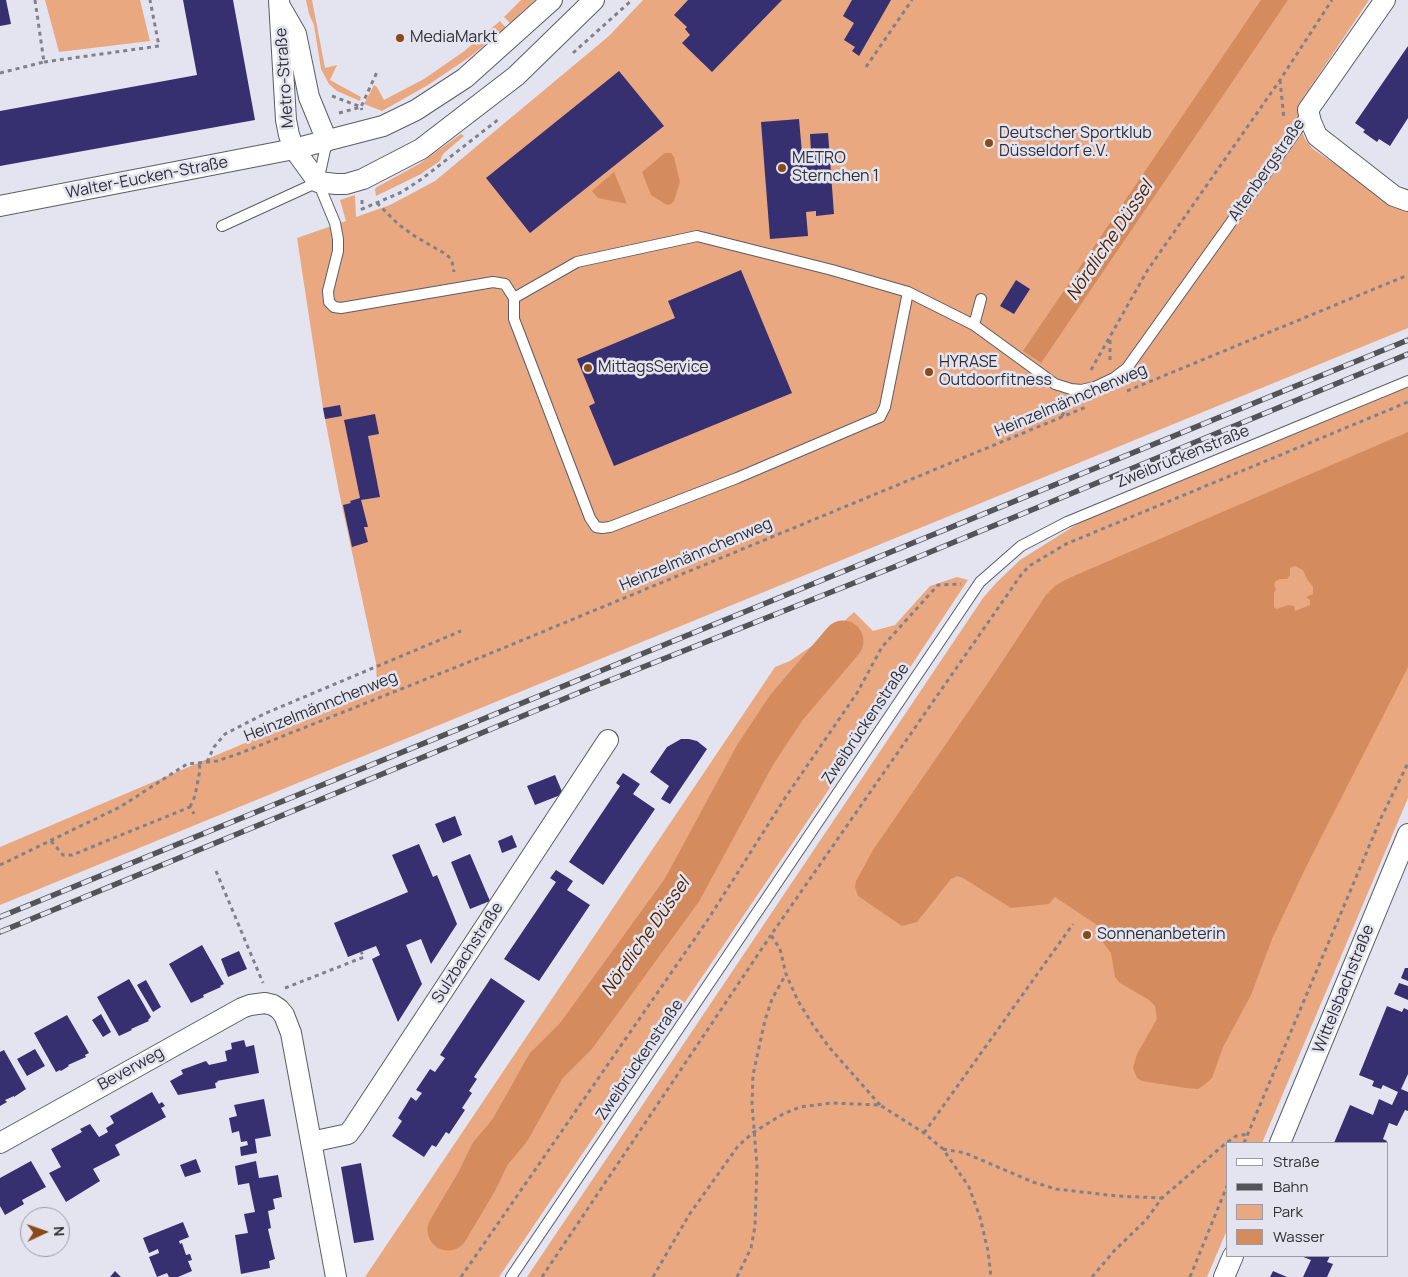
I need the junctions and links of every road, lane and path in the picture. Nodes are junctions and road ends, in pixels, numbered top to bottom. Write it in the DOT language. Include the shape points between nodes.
graph roads {
  1 [pos="35,0"];
  2 [pos="150,0"];
  3 [pos="552,0"];
  4 [pos="594,0"];
  5 [pos="912,0"];
  6 [pos="1332,0"];
  7 [pos="1385,0"];
  8 [pos="280,3"];
  9 [pos="44,62"];
  10 [pos="866,67"];
  11 [pos="377,72"];
  12 [pos="0,73"];
  13 [pos="1280,80"];
  14 [pos="326,90"];
  15 [pos="361,107"];
  16 [pos="1308,110"];
  17 [pos="336,113"];
  18 [pos="363,113"];
  19 [pos="1292,135"];
  20 [pos="327,141"];
  21 [pos="294,149"];
  22 [pos="318,182"];
  23 [pos="1408,201"];
  24 [pos="377,203"];
  25 [pos="0,206"];
  26 [pos="222,226"];
  27 [pos="1408,275"];
  28 [pos="456,289"];
  29 [pos="908,292"];
  30 [pos="514,298"];
  31 [pos="980,299"];
  32 [pos="974,325"];
  33 [pos="1408,381"];
  34 [pos="1081,390"];
  35 [pos="1120,393"];
  36 [pos="1408,402"];
  37 [pos="1087,407"];
  38 [pos="975,589"];
  39 [pos="461,631"];
  40 [pos="608,740"];
  41 [pos="199,762"];
  42 [pos="207,762"];
  43 [pos="1408,763"];
  44 [pos="190,807"];
  45 [pos="194,814"];
  46 [pos="1408,834"];
  47 [pos="52,841"];
  48 [pos="0,865"];
  49 [pos="216,871"];
  50 [pos="1073,924"];
  51 [pos="771,935"];
  52 [pos="361,952"];
  53 [pos="786,974"];
  54 [pos="265,1002"];
  55 [pos="880,1105"];
  56 [pos="754,1132"];
  57 [pos="924,1133"];
  58 [pos="1248,1134"];
  59 [pos="311,1142"];
  60 [pos="1227,1142"];
  61 [pos="1244,1142"];
  62 [pos="1280,1142"];
  63 [pos="0,1143"];
  64 [pos="1226,1143"];
  65 [pos="943,1149"];
  66 [pos="1226,1188"];
  67 [pos="1162,1198"];
  68 [pos="1233,1257"];
  69 [pos="336,1277"];
  70 [pos="461,1277"];
  71 [pos="511,1277"];
  72 [pos="542,1277"];
  73 [pos="653,1277"];
  74 [pos="737,1277"];
  75 [pos="991,1277"];
  76 [pos="1092,1277"];
  77 [pos="1190,1277"];
  78 [pos="1224,1277"];
  1 -- 9 [label="path"];
  2 -- 9 [label="path" via="159,46"];
  3 -- 20 [label="street, Walter-Eucken-Straße" via="465,78 416,110 383,126"];
  4 -- 22 [label="street" via="516,76 422,150 363,179 346,184"];
  5 -- 10 [label="path"];
  6 -- 13 [label="path"];
  7 -- 16 [label="street, Altenbergstraße"];
  8 -- 20 [label="street, Metro-Straße" via="296,34 309,97"];
  8 -- 21 [label="street, Metro-Straße" via="286,120"];
  9 -- 12 [label="path"];
  11 -- 15 [label="path"];
  13 -- 19 [label="path" via="1286,125"];
  13 -- 34 [label="path" via="1147,271"];
  14 -- 15 [label="path"];
  15 -- 17 [label="path"];
  15 -- 18 [label="path"];
  16 -- 19 [label="lane, Altenbergstraße"];
  16 -- 23 [label="street" via="1317,136 1394,196"];
  19 -- 34 [label="lane, Altenbergstraße" via="1126,368 1095,386"];
  20 -- 21 [label="street, Walter-Eucken-Straße"];
  20 -- 22 [label="lane"];
  21 -- 22 [label="street"];
  21 -- 25 [label="street, Walter-Eucken-Straße"];
  22 -- 26 [label="lane"];
  22 -- 28 [label="lane" via="338,239 328,291 329,302 334,307"];
  24 -- 28 [label="path" via="416,238 449,257"];
  27 -- 35 [label="path, Heinzelmännchenweg"];
  28 -- 30 [label="lane" via="493,282 505,284"];
  29 -- 30 [label="lane" via="697,236 577,262"];
  29 -- 30 [label="lane" via="885,407 880,417 737,478 602,528 590,518 514,319"];
  29 -- 32 [label="lane"];
  31 -- 32 [label="lane"];
  32 -- 34 [label="lane" via="1055,384"];
  33 -- 38 [label="lane, Zweibrückenstraße" via="1067,522 1021,546"];
  36 -- 51 [label="path" via="1066,544 1029,566"];
  37 -- 42 [label="path, Heinzelmännchenweg" via="484,656 238,754"];
  38 -- 70 [label="path" via="959,583 938,585 882,648 857,693 707,921"];
  38 -- 71 [label="lane, Zweibrückenstraße"];
  39 -- 42 [label="path" via="266,713 225,734"];
  40 -- 59 [label="street, Sulzbachstraße" via="354,1126 348,1134"];
  41 -- 42 [label="path, Heinzelmännchenweg"];
  41 -- 44 [label="path" via="195,796"];
  41 -- 47 [label="path, Heinzelmännchenweg" via="187,764 120,807"];
  43 -- 58 [label="path" via="1381,818"];
  44 -- 45 [label="path"];
  44 -- 47 [label="path" via="72,855 62,855"];
  46 -- 62 [label="street, Wittelsbachstraße"];
  47 -- 48 [label="path, Heinzelmännchenweg"];
  49 -- 54 [label="path" via="259,972 265,989"];
  50 -- 57 [label="path"];
  51 -- 53 [label="path" via="780,949"];
  51 -- 72 [label="path"];
  52 -- 54 [label="path" via="364,957 277,991"];
  53 -- 55 [label="path" via="813,1025"];
  53 -- 56 [label="path" via="772,999 759,1046 752,1094"];
  54 -- 59 [label="street" via="279,1009 287,1021"];
  54 -- 63 [label="street, Beverweg" via="242,1008"];
  55 -- 56 [label="path" via="831,1103 800,1107"];
  55 -- 57 [label="path"];
  56 -- 73 [label="path" via="738,1146 688,1215"];
  56 -- 74 [label="path" via="757,1166 755,1226 751,1248"];
  57 -- 65 [label="path"];
  58 -- 60 [label="path"];
  58 -- 61 [label="path"];
  59 -- 69 [label="street"];
  64 -- 67 [label="path"];
  65 -- 67 [label="path" via="965,1153 1056,1189"];
  65 -- 75 [label="path" via="969,1187 980,1217"];
  66 -- 77 [label="path"];
  67 -- 76 [label="path" via="1146,1220"];
  68 -- 78 [label="street"];
}
